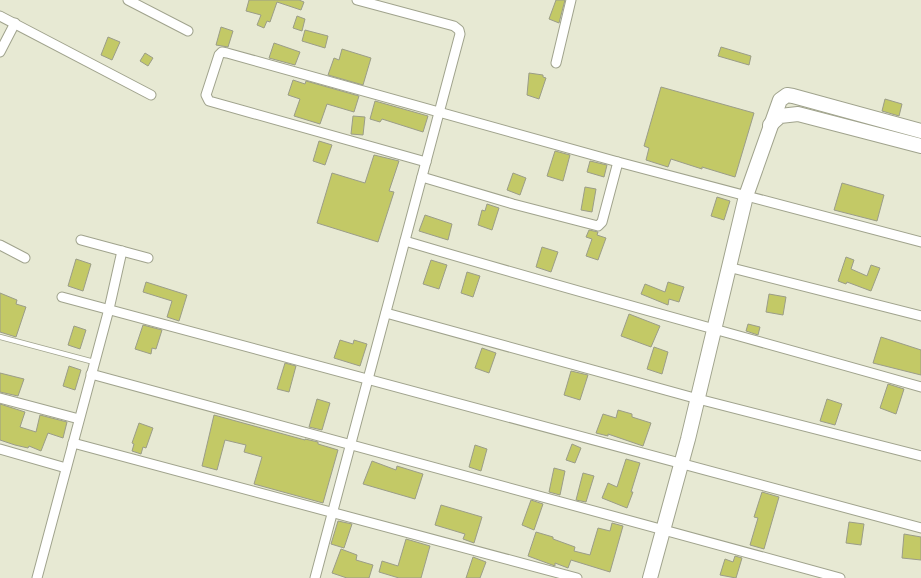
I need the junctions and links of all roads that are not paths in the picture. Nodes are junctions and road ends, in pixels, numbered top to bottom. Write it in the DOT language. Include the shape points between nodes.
graph roads {
  1 [pos="128,0"];
  2 [pos="356,0"];
  3 [pos="571,0"];
  4 [pos="392,5"];
  5 [pos="0,16"];
  6 [pos="15,23"];
  7 [pos="188,31"];
  8 [pos="0,52"];
  9 [pos="556,63"];
  10 [pos="152,95"];
  11 [pos="439,112"];
  12 [pos="770,125"];
  13 [pos="921,131"];
  14 [pos="921,146"];
  15 [pos="426,162"];
  16 [pos="618,162"];
  17 [pos="422,177"];
  18 [pos="746,196"];
  19 [pos="80,240"];
  20 [pos="405,241"];
  21 [pos="921,242"];
  22 [pos="0,245"];
  23 [pos="122,251"];
  24 [pos="25,258"];
  25 [pos="148,258"];
  26 [pos="728,267"];
  27 [pos="62,297"];
  28 [pos="109,309"];
  29 [pos="386,313"];
  30 [pos="921,316"];
  31 [pos="714,328"];
  32 [pos="0,337"];
  33 [pos="94,362"];
  34 [pos="92,374"];
  35 [pos="368,379"];
  36 [pos="921,387"];
  37 [pos="0,398"];
  38 [pos="698,399"];
  39 [pos="79,419"];
  40 [pos="73,443"];
  41 [pos="351,445"];
  42 [pos="0,449"];
  43 [pos="921,456"];
  44 [pos="682,463"];
  45 [pos="66,468"];
  46 [pos="333,513"];
  47 [pos="921,528"];
  48 [pos="663,530"];
  49 [pos="37,578"];
  50 [pos="315,578"];
  51 [pos="577,578"];
  52 [pos="650,578"];
  53 [pos="840,578"];
  1 -- 7 [label="street"];
  2 -- 4 [label="street"];
  3 -- 9 [label="street"];
  4 -- 11 [label="street" via="459,30"];
  5 -- 6 [label="street"];
  6 -- 8 [label="street"];
  6 -- 10 [label="street"];
  11 -- 15 [label="street"];
  11 -- 15 [label="street" via="222,52 206,95 214,103"];
  11 -- 16 [label="street"];
  12 -- 13 [label="street" via="780,100 787,95"];
  12 -- 14 [label="street" via="780,116 798,114"];
  12 -- 18 [label="street"];
  15 -- 17 [label="street"];
  16 -- 17 [label="street" via="602,222 598,226"];
  16 -- 18 [label="street"];
  17 -- 20 [label="street"];
  18 -- 21 [label="street"];
  18 -- 26 [label="street"];
  19 -- 23 [label="street"];
  20 -- 29 [label="street"];
  20 -- 31 [label="street"];
  22 -- 24 [label="street"];
  23 -- 25 [label="street"];
  23 -- 28 [label="street"];
  26 -- 30 [label="street"];
  26 -- 31 [label="street"];
  27 -- 28 [label="street"];
  28 -- 33 [label="street"];
  28 -- 35 [label="street"];
  29 -- 35 [label="street"];
  29 -- 38 [label="street"];
  31 -- 36 [label="street"];
  31 -- 38 [label="street"];
  32 -- 33 [label="lane"];
  33 -- 34 [label="street"];
  34 -- 39 [label="street"];
  34 -- 41 [label="street"];
  35 -- 41 [label="street"];
  35 -- 44 [label="street"];
  37 -- 39 [label="street"];
  38 -- 43 [label="street"];
  38 -- 44 [label="street"];
  39 -- 40 [label="street"];
  40 -- 45 [label="street"];
  40 -- 46 [label="street"];
  41 -- 46 [label="street"];
  41 -- 48 [label="street"];
  42 -- 45 [label="street"];
  44 -- 47 [label="street"];
  44 -- 48 [label="street"];
  45 -- 49 [label="street"];
  46 -- 50 [label="street"];
  46 -- 51 [label="street"];
  48 -- 52 [label="street"];
  48 -- 53 [label="street"];
}
